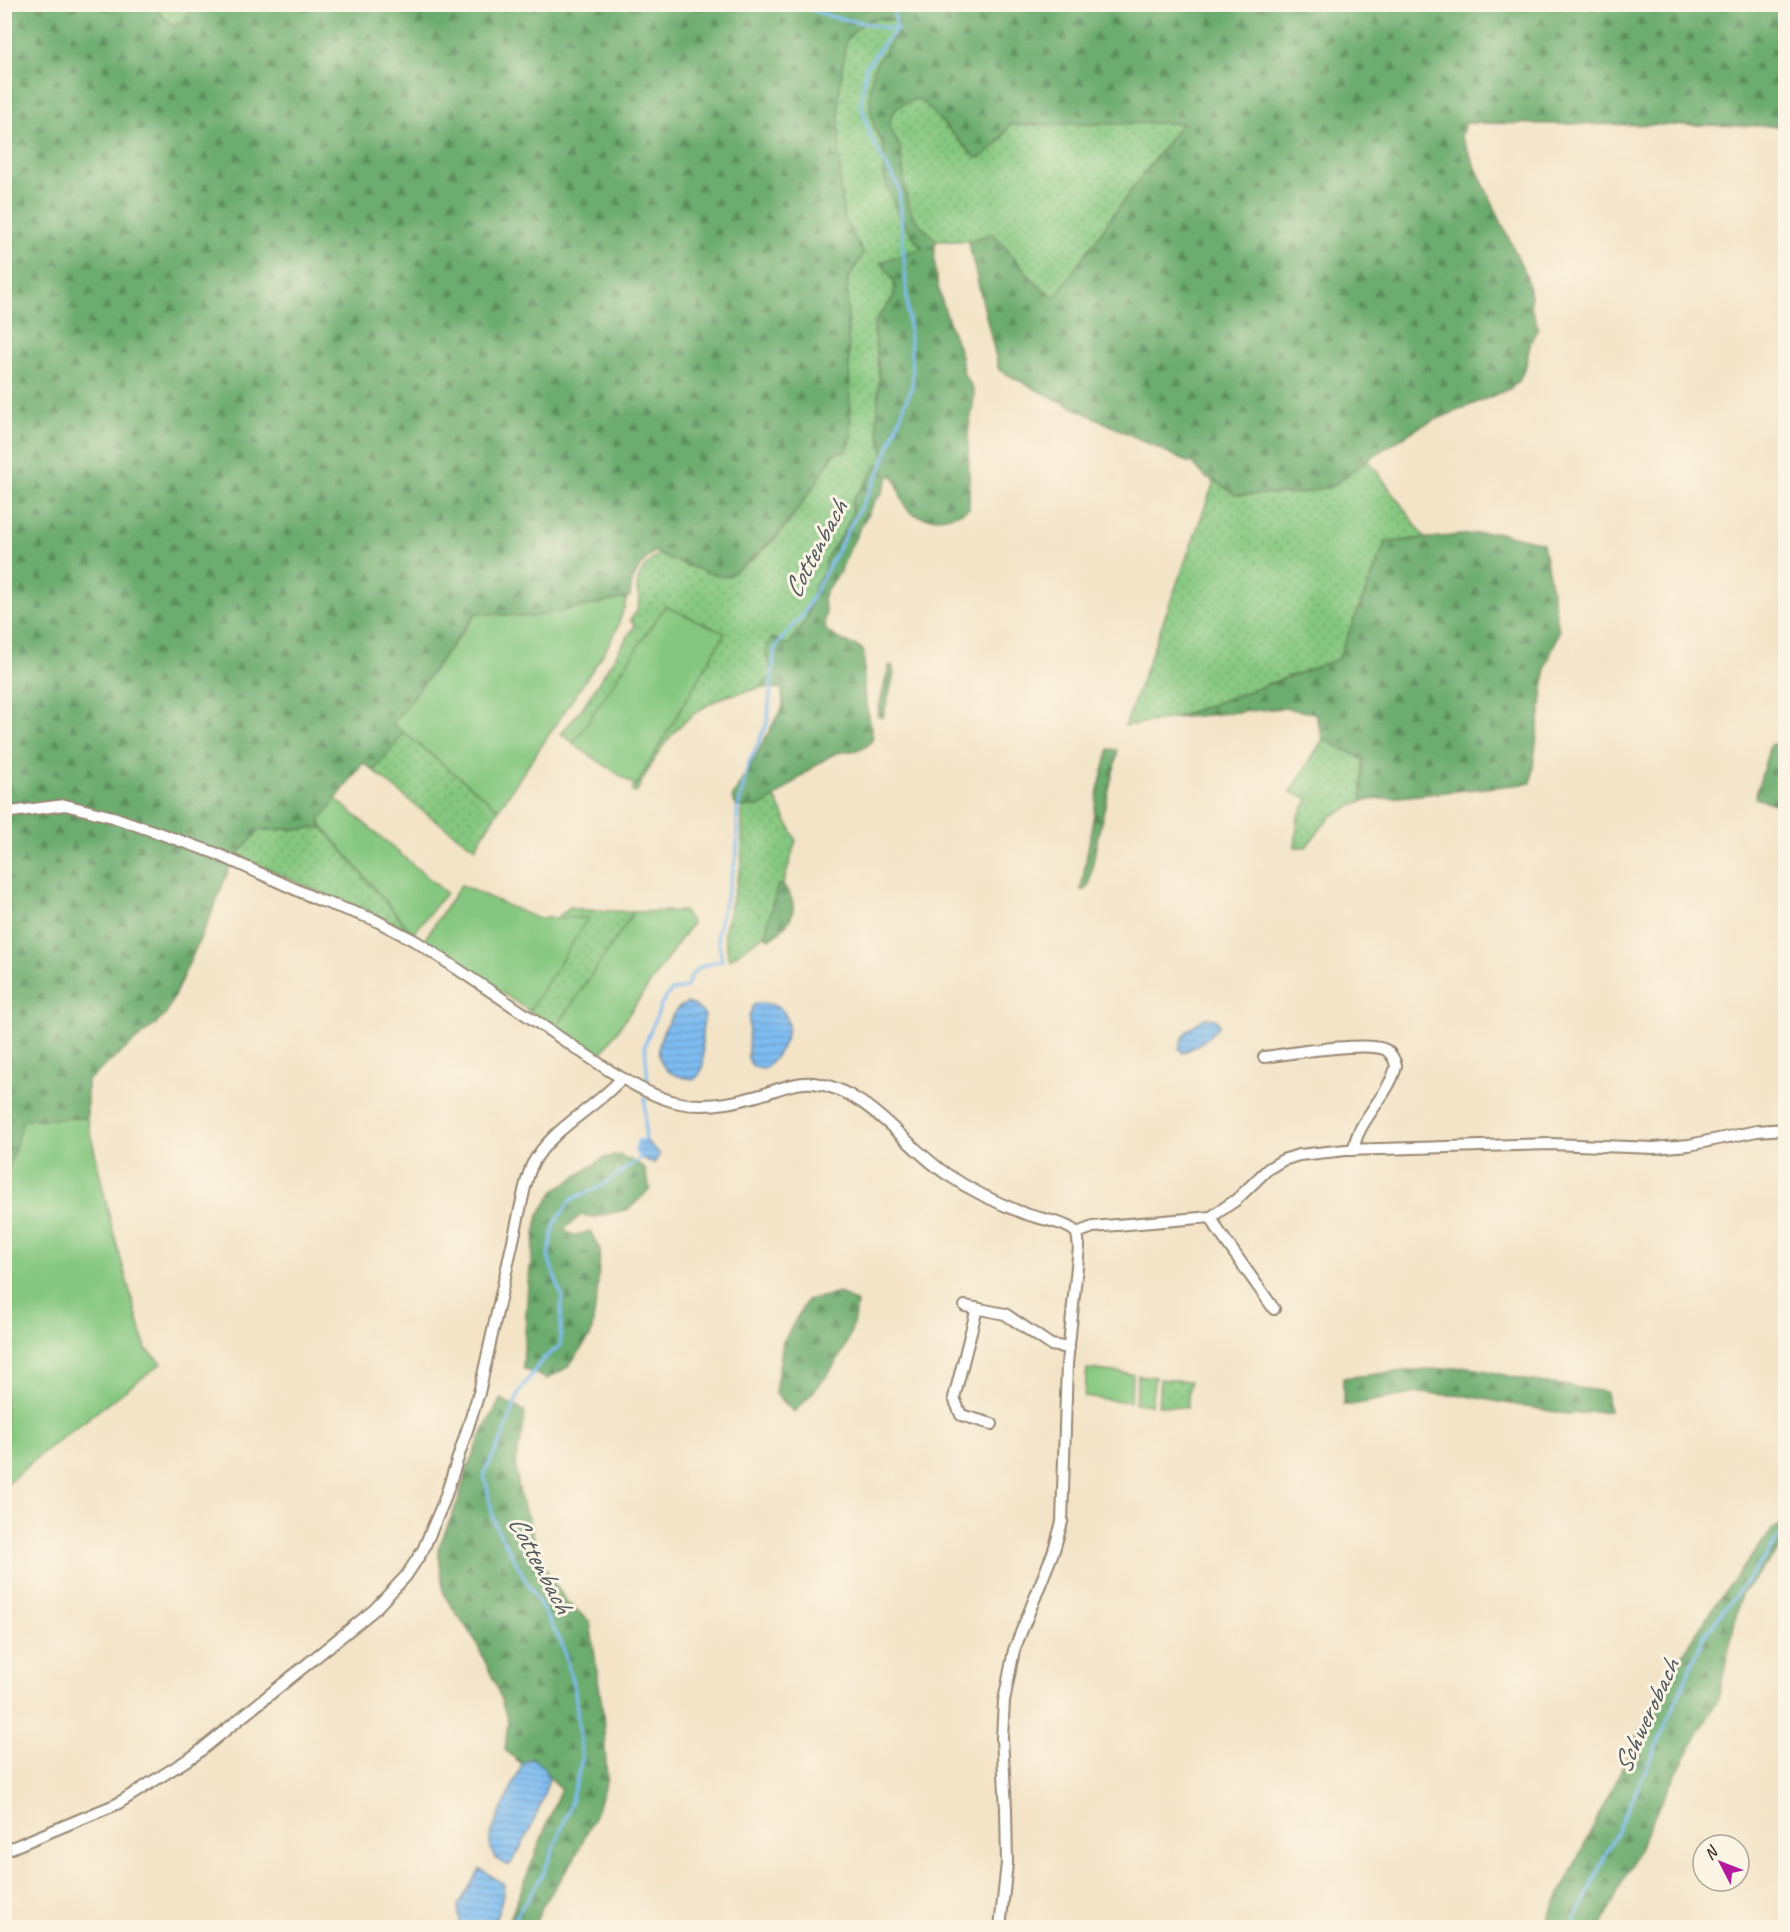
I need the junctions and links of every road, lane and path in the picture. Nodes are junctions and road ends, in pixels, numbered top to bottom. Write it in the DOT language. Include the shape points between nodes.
graph roads {
  1 [pos="4,816"];
  2 [pos="1264,1057"];
  3 [pos="622,1078"];
  4 [pos="1785,1129"];
  5 [pos="1354,1150"];
  6 [pos="1211,1217"];
  7 [pos="1077,1233"];
  8 [pos="965,1306"];
  9 [pos="977,1308"];
  10 [pos="1274,1309"];
  11 [pos="1069,1348"];
  12 [pos="992,1424"];
  13 [pos="4,1851"];
  14 [pos="1000,1928"];
  1 -- 3 [label="street" via="65,805 215,853 417,942"];
  2 -- 5 [label="street" via="1342,1048 1379,1048 1390,1053 1396,1066 1393,1077 1358,1134"];
  3 -- 7 [label="street" via="663,1099 689,1106 747,1099 801,1083 826,1085 882,1118 948,1175 1004,1205"];
  3 -- 13 [label="street" via="546,1146 532,1166 479,1393 444,1501 423,1550 406,1576 374,1610 195,1755 117,1803"];
  4 -- 5 [label="street" via="1654,1148 1551,1144"];
  5 -- 6 [label="street" via="1283,1160"];
  6 -- 7 [label="street" via="1093,1227"];
  6 -- 10 [label="street"];
  7 -- 11 [label="street"];
  8 -- 9 [label="street"];
  9 -- 11 [label="street" via="1005,1314 1051,1345"];
  9 -- 12 [label="street" via="954,1398 961,1415"];
  11 -- 14 [label="street" via="1062,1522 1014,1650 1004,1701 1007,1863"];
}
